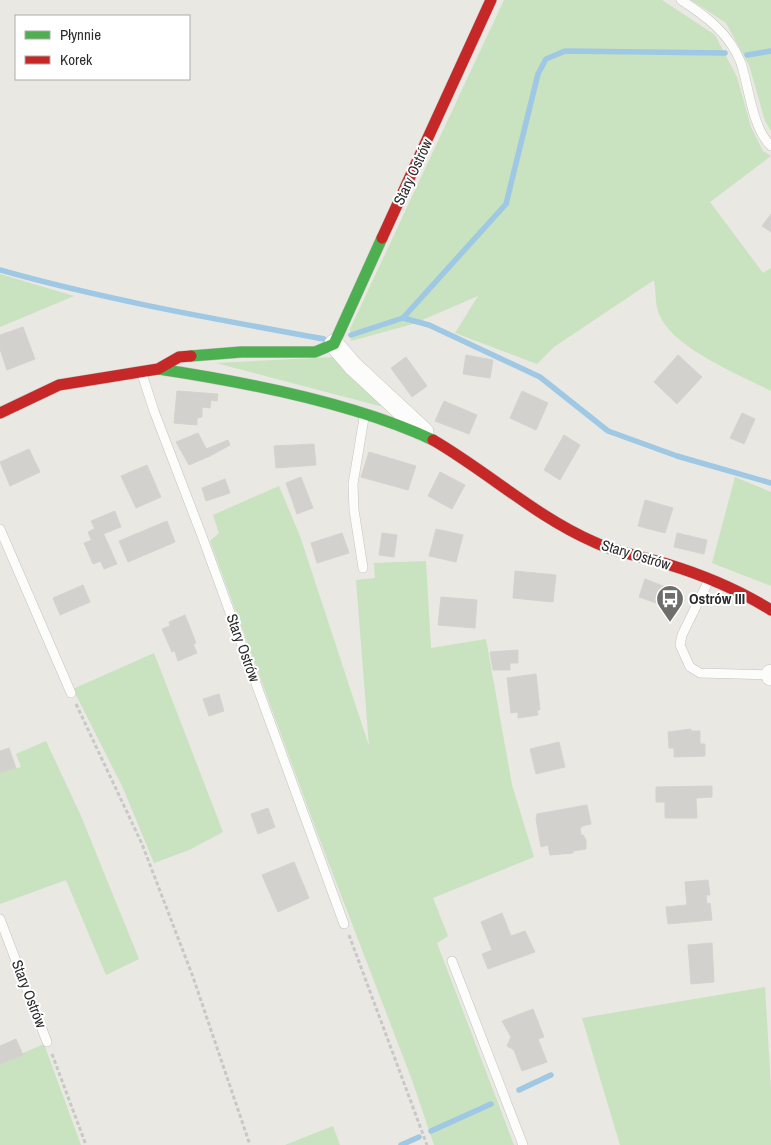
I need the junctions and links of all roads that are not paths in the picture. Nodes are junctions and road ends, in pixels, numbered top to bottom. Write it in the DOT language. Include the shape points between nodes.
graph roads {
  1 [pos="491,0"];
  2 [pos="681,0"];
  3 [pos="771,146"];
  4 [pos="334,344"];
  5 [pos="158,369"];
  6 [pos="142,371"];
  7 [pos="0,413"];
  8 [pos="364,416"];
  9 [pos="432,440"];
  10 [pos="0,529"];
  11 [pos="362,568"];
  12 [pos="710,580"];
  13 [pos="771,610"];
  14 [pos="771,675"];
  15 [pos="71,693"];
  16 [pos="0,919"];
  17 [pos="344,924"];
  18 [pos="452,962"];
  19 [pos="48,1042"];
  20 [pos="523,1145"];
  1 -- 4 [label="street, Stary Ostrów"];
  2 -- 3 [label="lane" via="705,16 731,44 740,62 762,133"];
  4 -- 5 [label="street" via="315,352 241,352 179,357"];
  4 -- 9 [label="street, Stary Ostrów"];
  5 -- 6 [label="street"];
  5 -- 8 [label="street, Stary Ostrów" via="246,384"];
  6 -- 7 [label="street" via="59,385"];
  6 -- 17 [label="lane, Stary Ostrów"];
  8 -- 9 [label="street, Stary Ostrów"];
  8 -- 11 [label="lane" via="353,484"];
  9 -- 12 [label="street, Stary Ostrów" via="470,462 548,518 595,543"];
  10 -- 15 [label="lane"];
  12 -- 13 [label="street, Stary Ostrów"];
  12 -- 14 [label="lane" via="682,635 680,645 690,667 700,673"];
  16 -- 19 [label="lane, Stary Ostrów"];
  18 -- 20 [label="lane"];
}
